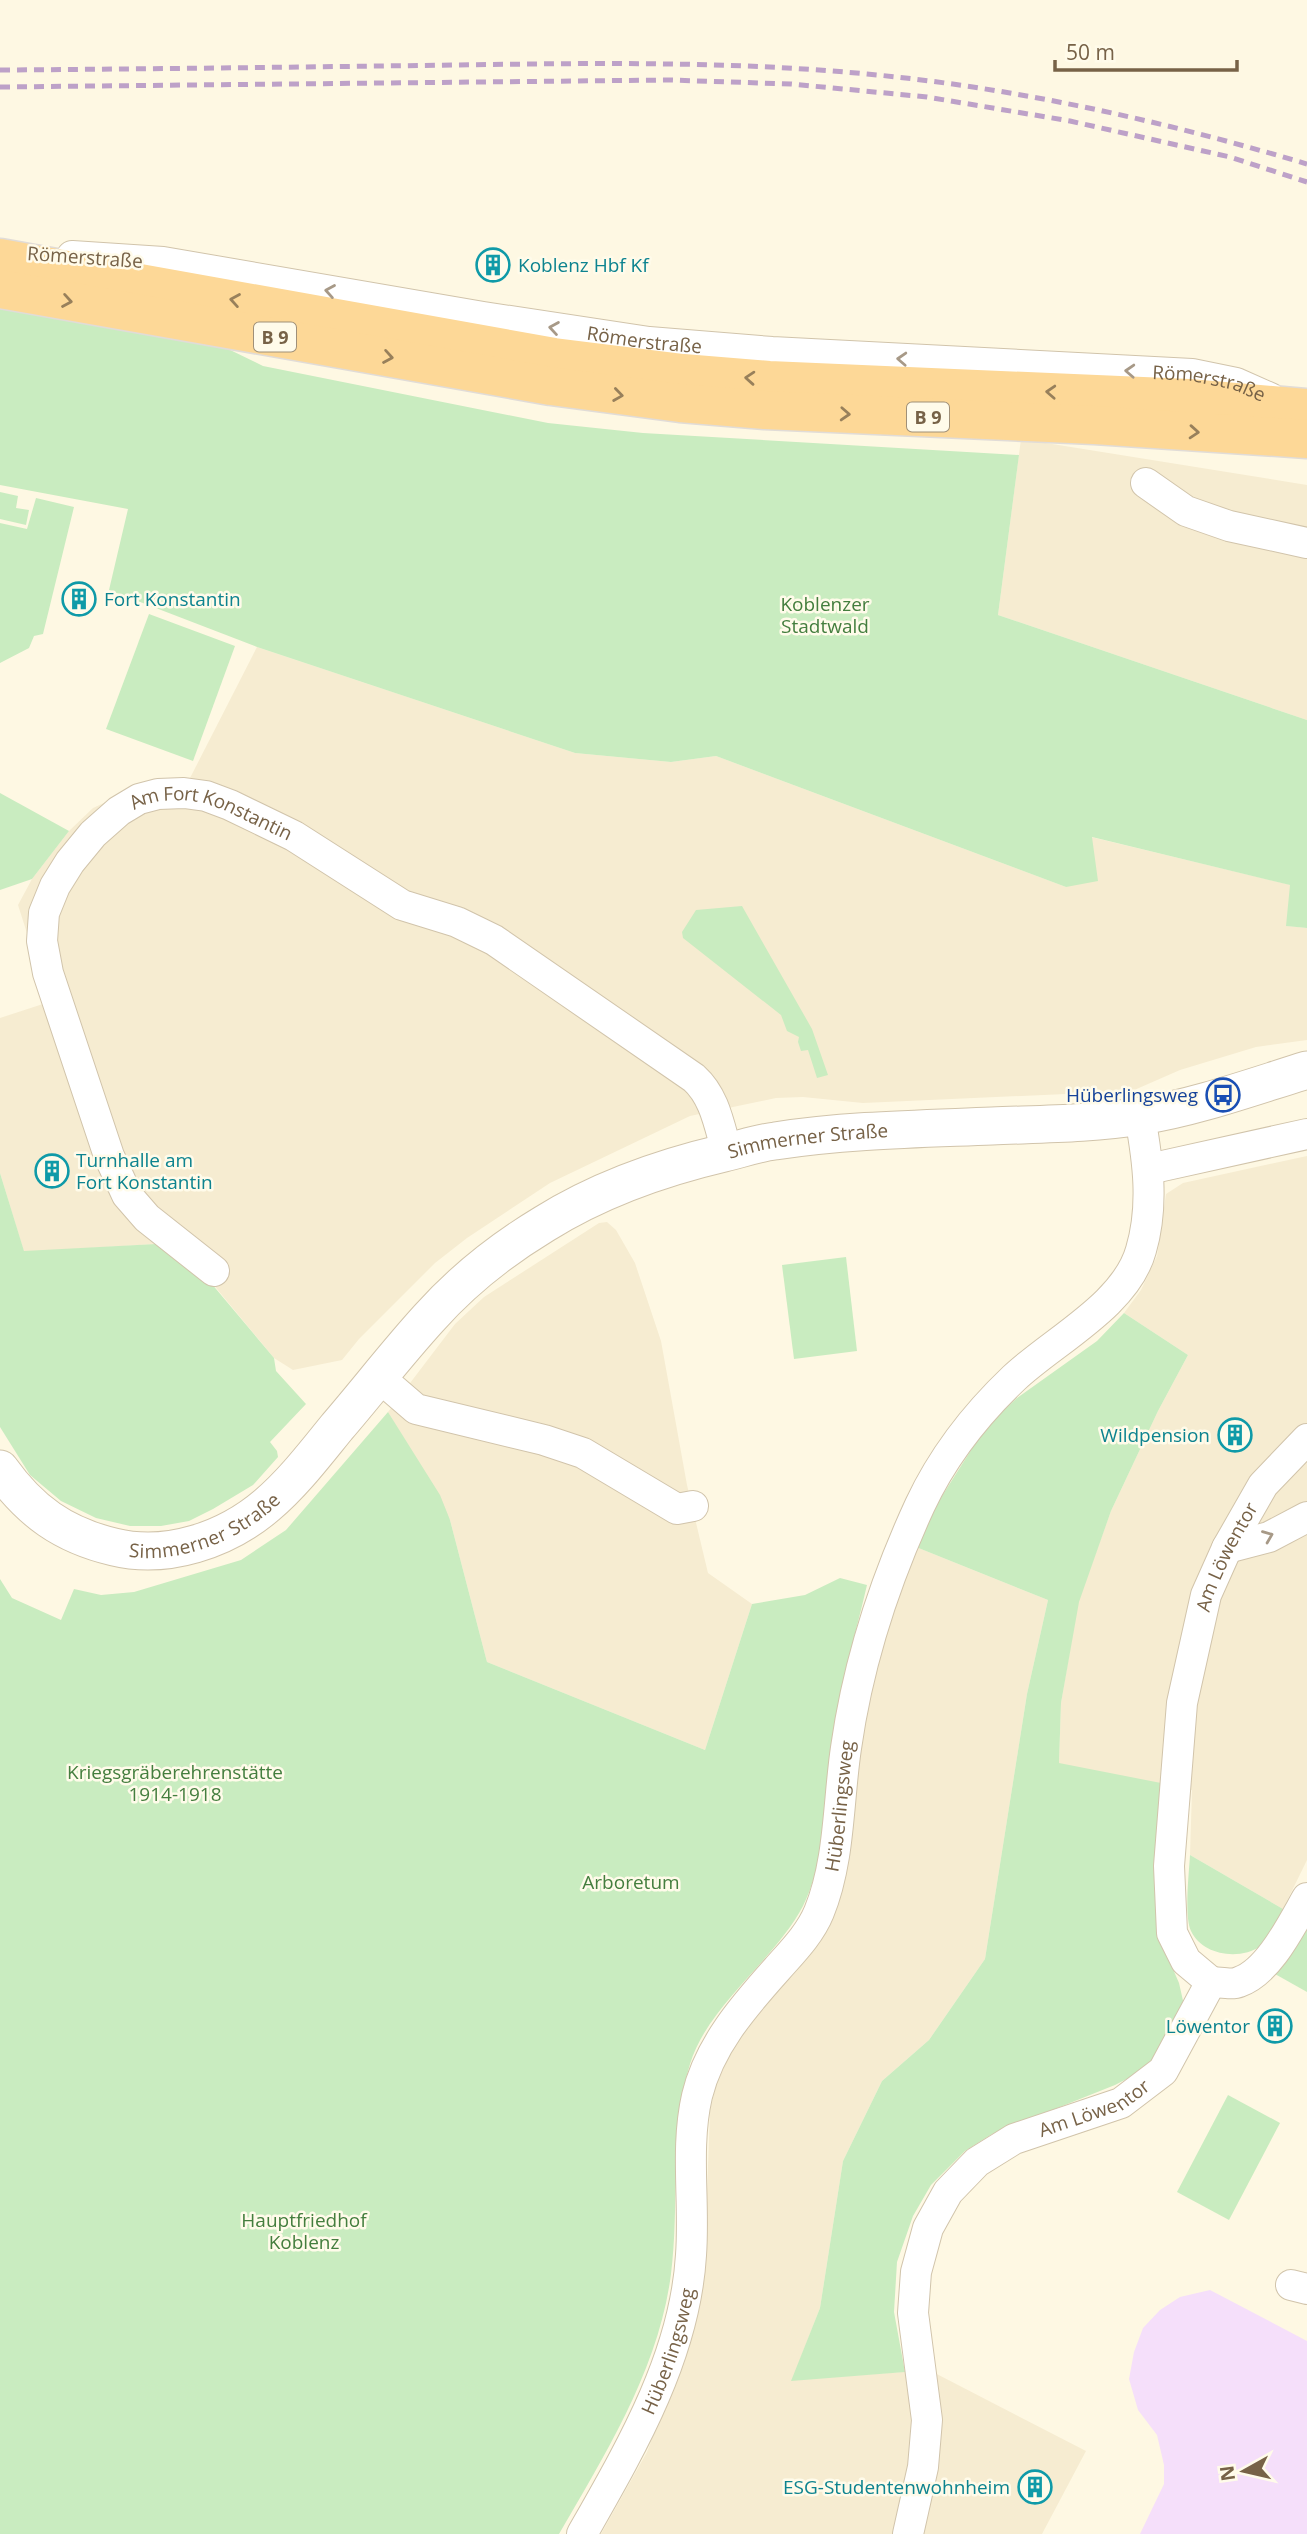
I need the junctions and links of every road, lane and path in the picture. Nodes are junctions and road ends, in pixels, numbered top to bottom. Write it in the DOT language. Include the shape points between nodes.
graph roads {
  1 [pos="0,251"];
  2 [pos="0,258"];
  3 [pos="0,289"];
  4 [pos="552,372"];
  5 [pos="1298,407"];
  6 [pos="1307,439"];
  7 [pos="1146,484"];
  8 [pos="1307,543"];
  9 [pos="1307,1070"];
  10 [pos="1140,1116"];
  11 [pos="1307,1135"];
  12 [pos="727,1152"];
  13 [pos="1149,1169"];
  14 [pos="214,1271"];
  15 [pos="380,1378"];
  16 [pos="1307,1439"];
  17 [pos="0,1469"];
  18 [pos="693,1506"];
  19 [pos="1307,1517"];
  20 [pos="1227,1549"];
  21 [pos="1307,1898"];
  22 [pos="1211,1982"];
  23 [pos="582,2534"];
  24 [pos="908,2534"];
  5 -- 1 [label="street, Römerstraße, one-way" via="1236,383 1192,374 649,342 163,262"];
  4 -- 2 [label="highway, B 9, one-way"];
  3 -- 4 [label="highway, B 9, one-way"];
  5 -- 4 [label="highway, B 9, one-way" via="683,373"];
  4 -- 6 [label="highway, B 9, one-way" via="680,403"];
  7 -- 8 [label="street" via="1186,511 1229,526"];
  9 -- 10 [label="street, Simmerner Straße"];
  10 -- 12 [label="street, Simmerner Straße" via="872,1131 772,1141"];
  10 -- 13 [label="street, Hüberlingsweg"];
  11 -- 13 [label="street"];
  12 -- 14 [label="street, Am Fort Konstantin" via="712,1101 694,1077 494,940 457,922 402,905 294,836 230,805 206,796 158,794 120,811 70,862 44,913 42,941 48,973 108,1156 127,1195 147,1218"];
  12 -- 15 [label="street, Simmerner Straße" via="629,1181 517,1240 429,1318"];
  13 -- 23 [label="street, Hüberlingsweg" via="1141,1253 1127,1279 1085,1323 1018,1374 980,1411 922,1502 884,1588 860,1670 831,1873 818,1914 799,1944 727,2028 706,2069 695,2109 691,2255 684,2302 665,2373 623,2463"];
  15 -- 17 [label="street, Simmerner Straße" via="267,1505 228,1531 189,1547 126,1550 88,1541 51,1522 20,1496"];
  15 -- 18 [label="street" via="416,1409 583,1453 677,1508"];
  16 -- 20 [label="street, Am Löwentor" via="1263,1485"];
  20 -- 19 [label="street, one-way" via="1269,1537"];
  20 -- 22 [label="street, Am Löwentor" via="1206,1595 1182,1703 1169,1866 1172,1934 1186,1961"];
  21 -- 22 [label="street" via="1264,1965 1238,1983"];
  22 -- 24 [label="street, Am Löwentor" via="1163,2071 1121,2103 1014,2139 977,2162 948,2192 928,2228 916,2272 914,2313 927,2420 923,2467"];
}
